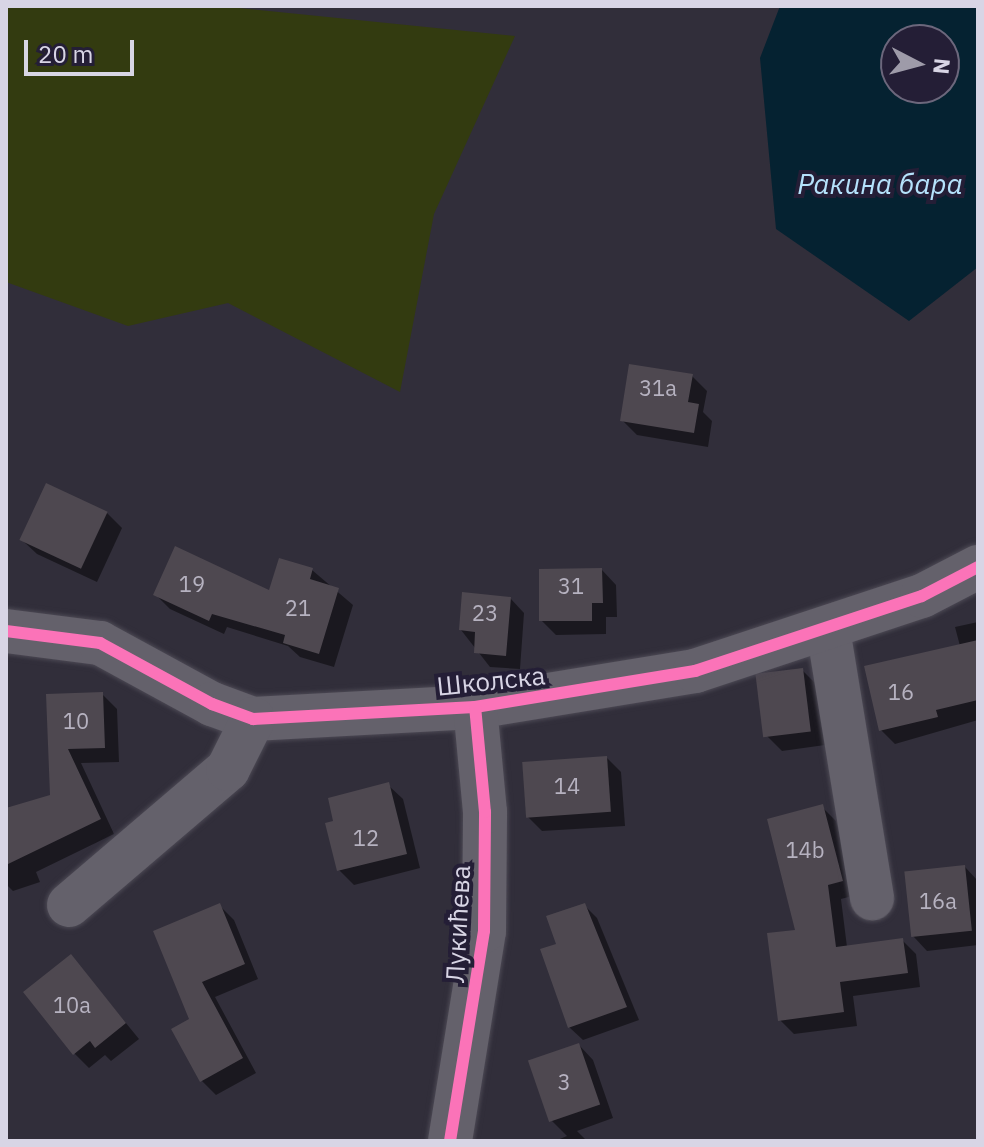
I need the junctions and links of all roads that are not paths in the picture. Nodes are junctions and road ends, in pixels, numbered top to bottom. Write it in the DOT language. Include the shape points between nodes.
graph roads {
  1 [pos="978,567"];
  2 [pos="828,629"];
  3 [pos="6,631"];
  4 [pos="475,707"];
  5 [pos="253,719"];
  6 [pos="872,898"];
  7 [pos="69,905"];
  8 [pos="450,1141"];
  1 -- 2 [label="street, Школска" via="922,596"];
  2 -- 4 [label="street, Школска" via="695,671"];
  2 -- 6 [label="street"];
  3 -- 5 [label="street, Школска" via="100,643 212,704"];
  4 -- 5 [label="street, Школска"];
  4 -- 8 [label="street, Лукићева" via="485,812 484,931"];
  5 -- 7 [label="street" via="228,769"];
}
